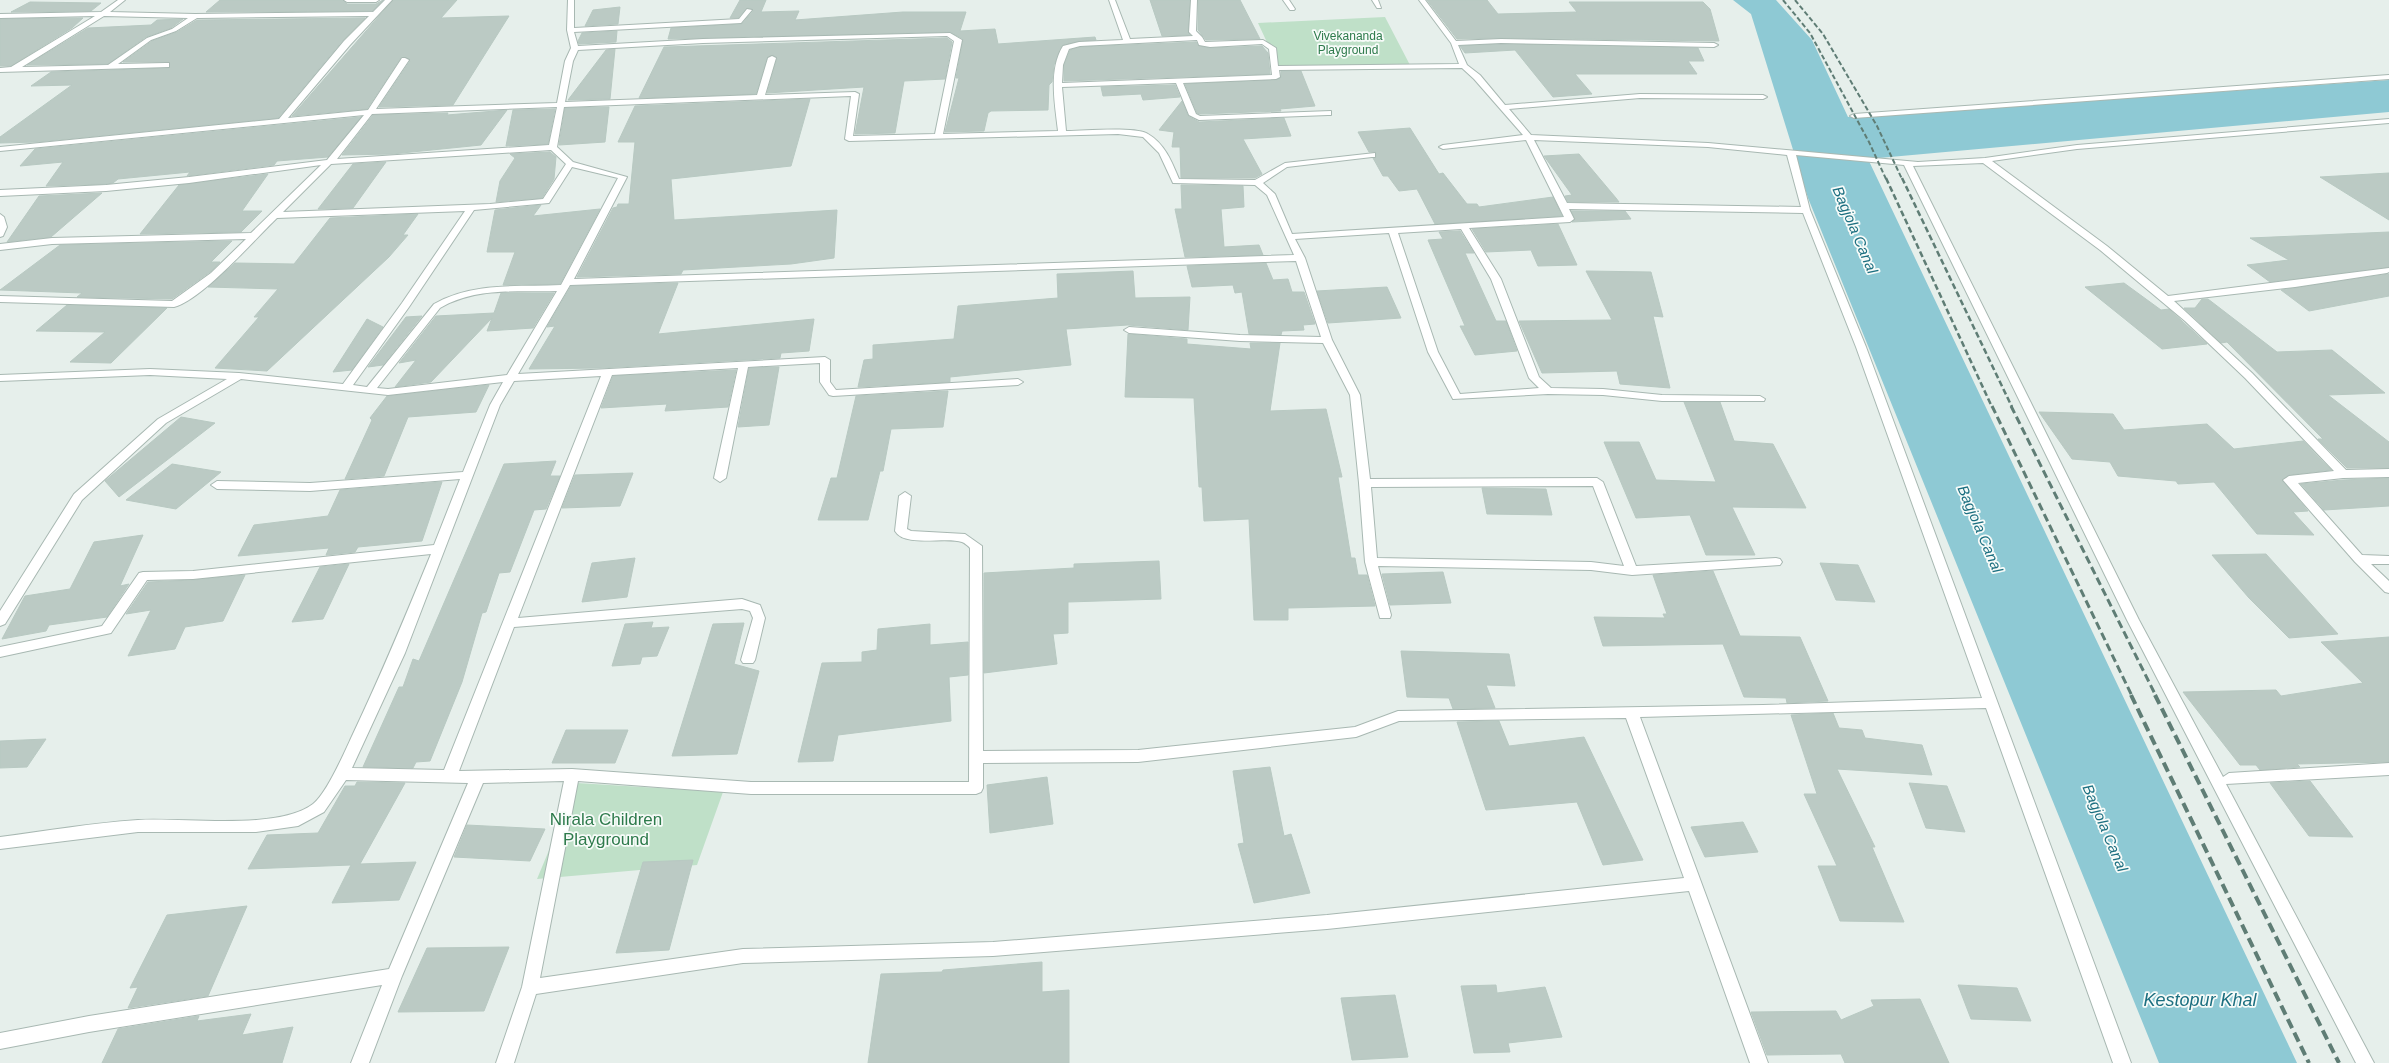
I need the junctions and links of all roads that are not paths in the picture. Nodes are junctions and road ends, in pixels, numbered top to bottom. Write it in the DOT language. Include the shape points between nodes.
graph roads {
  1 [pos="122,0"];
  2 [pos="347,0"];
  3 [pos="376,0"];
  4 [pos="389,0"];
  5 [pos="571,0"];
  6 [pos="1112,0"];
  7 [pos="1194,0"];
  8 [pos="1286,0"];
  9 [pos="1375,0"];
  10 [pos="1422,0"];
  11 [pos="1379,7"];
  12 [pos="1292,9"];
  13 [pos="748,10"];
  14 [pos="103,14"];
  15 [pos="376,14"];
  16 [pos="0,16"];
  17 [pos="195,16"];
  18 [pos="570,30"];
  19 [pos="1200,38"];
  20 [pos="1127,42"];
  21 [pos="1454,43"];
  22 [pos="1714,45"];
  23 [pos="575,48"];
  24 [pos="772,58"];
  25 [pos="405,60"];
  26 [pos="166,65"];
  27 [pos="1464,66"];
  28 [pos="110,67"];
  29 [pos="1276,68"];
  30 [pos="0,70"];
  31 [pos="12,70"];
  32 [pos="2389,77"];
  33 [pos="1180,81"];
  34 [pos="1058,85"];
  35 [pos="1763,97"];
  36 [pos="760,98"];
  37 [pos="560,106"];
  38 [pos="1503,107"];
  39 [pos="370,112"];
  40 [pos="1328,113"];
  41 [pos="1854,116"];
  42 [pos="281,121"];
  43 [pos="2389,121"];
  44 [pos="1062,133"];
  45 [pos="938,137"];
  46 [pos="1529,137"];
  47 [pos="553,147"];
  48 [pos="1443,147"];
  49 [pos="0,149"];
  50 [pos="1791,153"];
  51 [pos="1372,155"];
  52 [pos="1985,160"];
  53 [pos="328,162"];
  54 [pos="1903,162"];
  55 [pos="570,164"];
  56 [pos="1257,183"];
  57 [pos="0,193"];
  58 [pos="1564,206"];
  59 [pos="471,208"];
  60 [pos="1806,210"];
  61 [pos="275,216"];
  62 [pos="0,217"];
  63 [pos="1464,227"];
  64 [pos="1393,231"];
  65 [pos="0,234"];
  66 [pos="253,236"];
  67 [pos="1289,237"];
  68 [pos="0,247"];
  69 [pos="1300,258"];
  70 [pos="2387,270"];
  71 [pos="565,285"];
  72 [pos="0,299"];
  73 [pos="2166,299"];
  74 [pos="1129,330"];
  75 [pos="1327,340"];
  76 [pos="744,364"];
  77 [pos="608,372"];
  78 [pos="239,376"];
  79 [pos="0,378"];
  80 [pos="510,378"];
  81 [pos="1018,382"];
  82 [pos="346,387"];
  83 [pos="370,390"];
  84 [pos="1548,391"];
  85 [pos="1760,399"];
  86 [pos="2389,473"];
  87 [pos="2343,474"];
  88 [pos="467,475"];
  89 [pos="720,478"];
  90 [pos="1366,483"];
  91 [pos="217,485"];
  92 [pos="905,496"];
  93 [pos="438,549"];
  94 [pos="2359,559"];
  95 [pos="2389,560"];
  96 [pos="1371,562"];
  97 [pos="1776,562"];
  98 [pos="1632,571"];
  99 [pos="2389,589"];
  100 [pos="1385,615"];
  101 [pos="0,621"];
  102 [pos="510,622"];
  103 [pos="0,652"];
  104 [pos="748,660"];
  105 [pos="1991,703"];
  106 [pos="1631,711"];
  107 [pos="976,757"];
  108 [pos="2389,769"];
  109 [pos="342,774"];
  110 [pos="572,774"];
  111 [pos="449,777"];
  112 [pos="478,778"];
  113 [pos="2229,779"];
  114 [pos="0,843"];
  115 [pos="1692,884"];
  116 [pos="394,976"];
  117 [pos="530,987"];
  118 [pos="0,1040"];
  119 [pos="360,1063"];
  120 [pos="505,1063"];
  121 [pos="1759,1063"];
  122 [pos="2122,1063"];
  123 [pos="2365,1063"];
  1 -- 14 [label="street"];
  2 -- 3 [label="street"];
  4 -- 15 [label="street"];
  5 -- 18 [label="street"];
  6 -- 20 [label="street"];
  7 -- 19 [label="street" via="1192,32"];
  8 -- 12 [label="street"];
  9 -- 11 [label="street"];
  10 -- 21 [label="street"];
  13 -- 18 [label="street" via="741,21"];
  14 -- 16 [label="street"];
  14 -- 17 [label="street"];
  14 -- 31 [label="street"];
  15 -- 17 [label="street"];
  15 -- 42 [label="street" via="347,43"];
  17 -- 28 [label="street" via="174,30 149,38"];
  18 -- 23 [label="street"];
  19 -- 20 [label="street"];
  19 -- 29 [label="street" via="1202,44 1210,45 1263,42 1272,48"];
  20 -- 34 [label="street" via="1079,44 1066,48 1062,56"];
  21 -- 22 [label="street" via="1501,41"];
  21 -- 27 [label="street"];
  23 -- 37 [label="street" via="569,61"];
  23 -- 45 [label="street" via="703,41 948,34 958,40"];
  24 -- 36 [label="street"];
  25 -- 39 [label="street"];
  26 -- 28 [label="street"];
  27 -- 29 [label="street"];
  27 -- 38 [label="street"];
  28 -- 31 [label="street"];
  29 -- 33 [label="street" via="1276,77"];
  30 -- 31 [label="street"];
  32 -- 41 [label="street"];
  33 -- 34 [label="street"];
  33 -- 40 [label="street" via="1193,115 1199,118"];
  34 -- 44 [label="street"];
  35 -- 38 [label="street" via="1640,96"];
  36 -- 37 [label="street"];
  36 -- 45 [label="street" via="855,94 849,139"];
  37 -- 39 [label="street"];
  37 -- 47 [label="street"];
  38 -- 46 [label="street"];
  39 -- 42 [label="street"];
  39 -- 53 [label="street"];
  42 -- 49 [label="street"];
  43 -- 52 [label="street" via="2077,147"];
  44 -- 45 [label="street"];
  44 -- 56 [label="street" via="1118,132 1145,135 1163,152 1176,181"];
  46 -- 48 [label="street"];
  46 -- 50 [label="street" via="1708,145"];
  46 -- 58 [label="street"];
  47 -- 53 [label="street"];
  47 -- 55 [label="street"];
  50 -- 54 [label="street"];
  50 -- 60 [label="street"];
  51 -- 56 [label="street" via="1285,165"];
  52 -- 54 [label="street"];
  52 -- 73 [label="street" via="2103,247"];
  53 -- 57 [label="street" via="189,180"];
  53 -- 61 [label="street"];
  54 -- 123 [label="street" via="2134,620"];
  55 -- 59 [label="street" via="546,201"];
  55 -- 71 [label="street" via="623,177"];
  56 -- 67 [label="street" via="1271,194"];
  58 -- 60 [label="street"];
  58 -- 63 [label="street" via="1570,219"];
  59 -- 61 [label="street"];
  59 -- 82 [label="street" via="406,305"];
  60 -- 105 [label="street" via="1862,347"];
  61 -- 66 [label="street"];
  62 -- 65 [label="street" via="3,226"];
  63 -- 64 [label="street"];
  63 -- 84 [label="street" via="1496,279 1534,378"];
  64 -- 67 [label="street"];
  64 -- 84 [label="street" via="1433,352 1457,397"];
  66 -- 68 [label="street" via="52,241"];
  66 -- 72 [label="street" via="198,288 174,304"];
  67 -- 69 [label="street"];
  69 -- 71 [label="street"];
  69 -- 75 [label="street"];
  70 -- 73 [label="street"];
  71 -- 80 [label="street"];
  71 -- 83 [label="street" via="465,292 448,298 437,306"];
  73 -- 87 [label="street" via="2217,344"];
  74 -- 75 [label="street" via="1240,338"];
  75 -- 90 [label="street" via="1355,395"];
  76 -- 77 [label="street"];
  76 -- 81 [label="street" via="825,360 824,382 833,393"];
  76 -- 89 [label="street"];
  77 -- 80 [label="street"];
  77 -- 102 [label="street"];
  78 -- 79 [label="street" via="150,372"];
  78 -- 82 [label="street"];
  78 -- 101 [label="street" via="162,421 78,497"];
  80 -- 83 [label="street" via="388,392"];
  80 -- 88 [label="street" via="495,405"];
  82 -- 83 [label="street"];
  84 -- 85 [label="street" via="1603,392 1662,398"];
  86 -- 87 [label="street"];
  87 -- 94 [label="street" via="2289,480"];
  88 -- 91 [label="street" via="310,487"];
  88 -- 93 [label="street"];
  90 -- 96 [label="street"];
  90 -- 98 [label="street" via="1597,482"];
  92 -- 107 [label="street" via="901,531 909,535 965,538 976,546"];
  93 -- 103 [label="street" via="193,575 142,576 106,630"];
  93 -- 109 [label="street" via="398,653"];
  94 -- 95 [label="street"];
  94 -- 99 [label="street"];
  96 -- 98 [label="street" via="1591,566"];
  96 -- 100 [label="street"];
  97 -- 98 [label="street"];
  102 -- 104 [label="street" via="742,604 755,608 759,618"];
  102 -- 111 [label="street"];
  105 -- 106 [label="street"];
  105 -- 122 [label="street"];
  106 -- 107 [label="street" via="1398,716 1356,732 1138,756"];
  106 -- 115 [label="street"];
  107 -- 110 [label="street" via="976,788 751,788"];
  108 -- 113 [label="street"];
  109 -- 111 [label="street"];
  109 -- 114 [label="street" via="319,808 298,820 256,826 138,826"];
  110 -- 112 [label="street"];
  110 -- 117 [label="street"];
  111 -- 112 [label="street"];
  112 -- 116 [label="street"];
  115 -- 117 [label="street" via="1327,922 993,949 743,956"];
  115 -- 121 [label="street"];
  116 -- 118 [label="street"];
  116 -- 119 [label="street"];
  117 -- 120 [label="street"];
}
